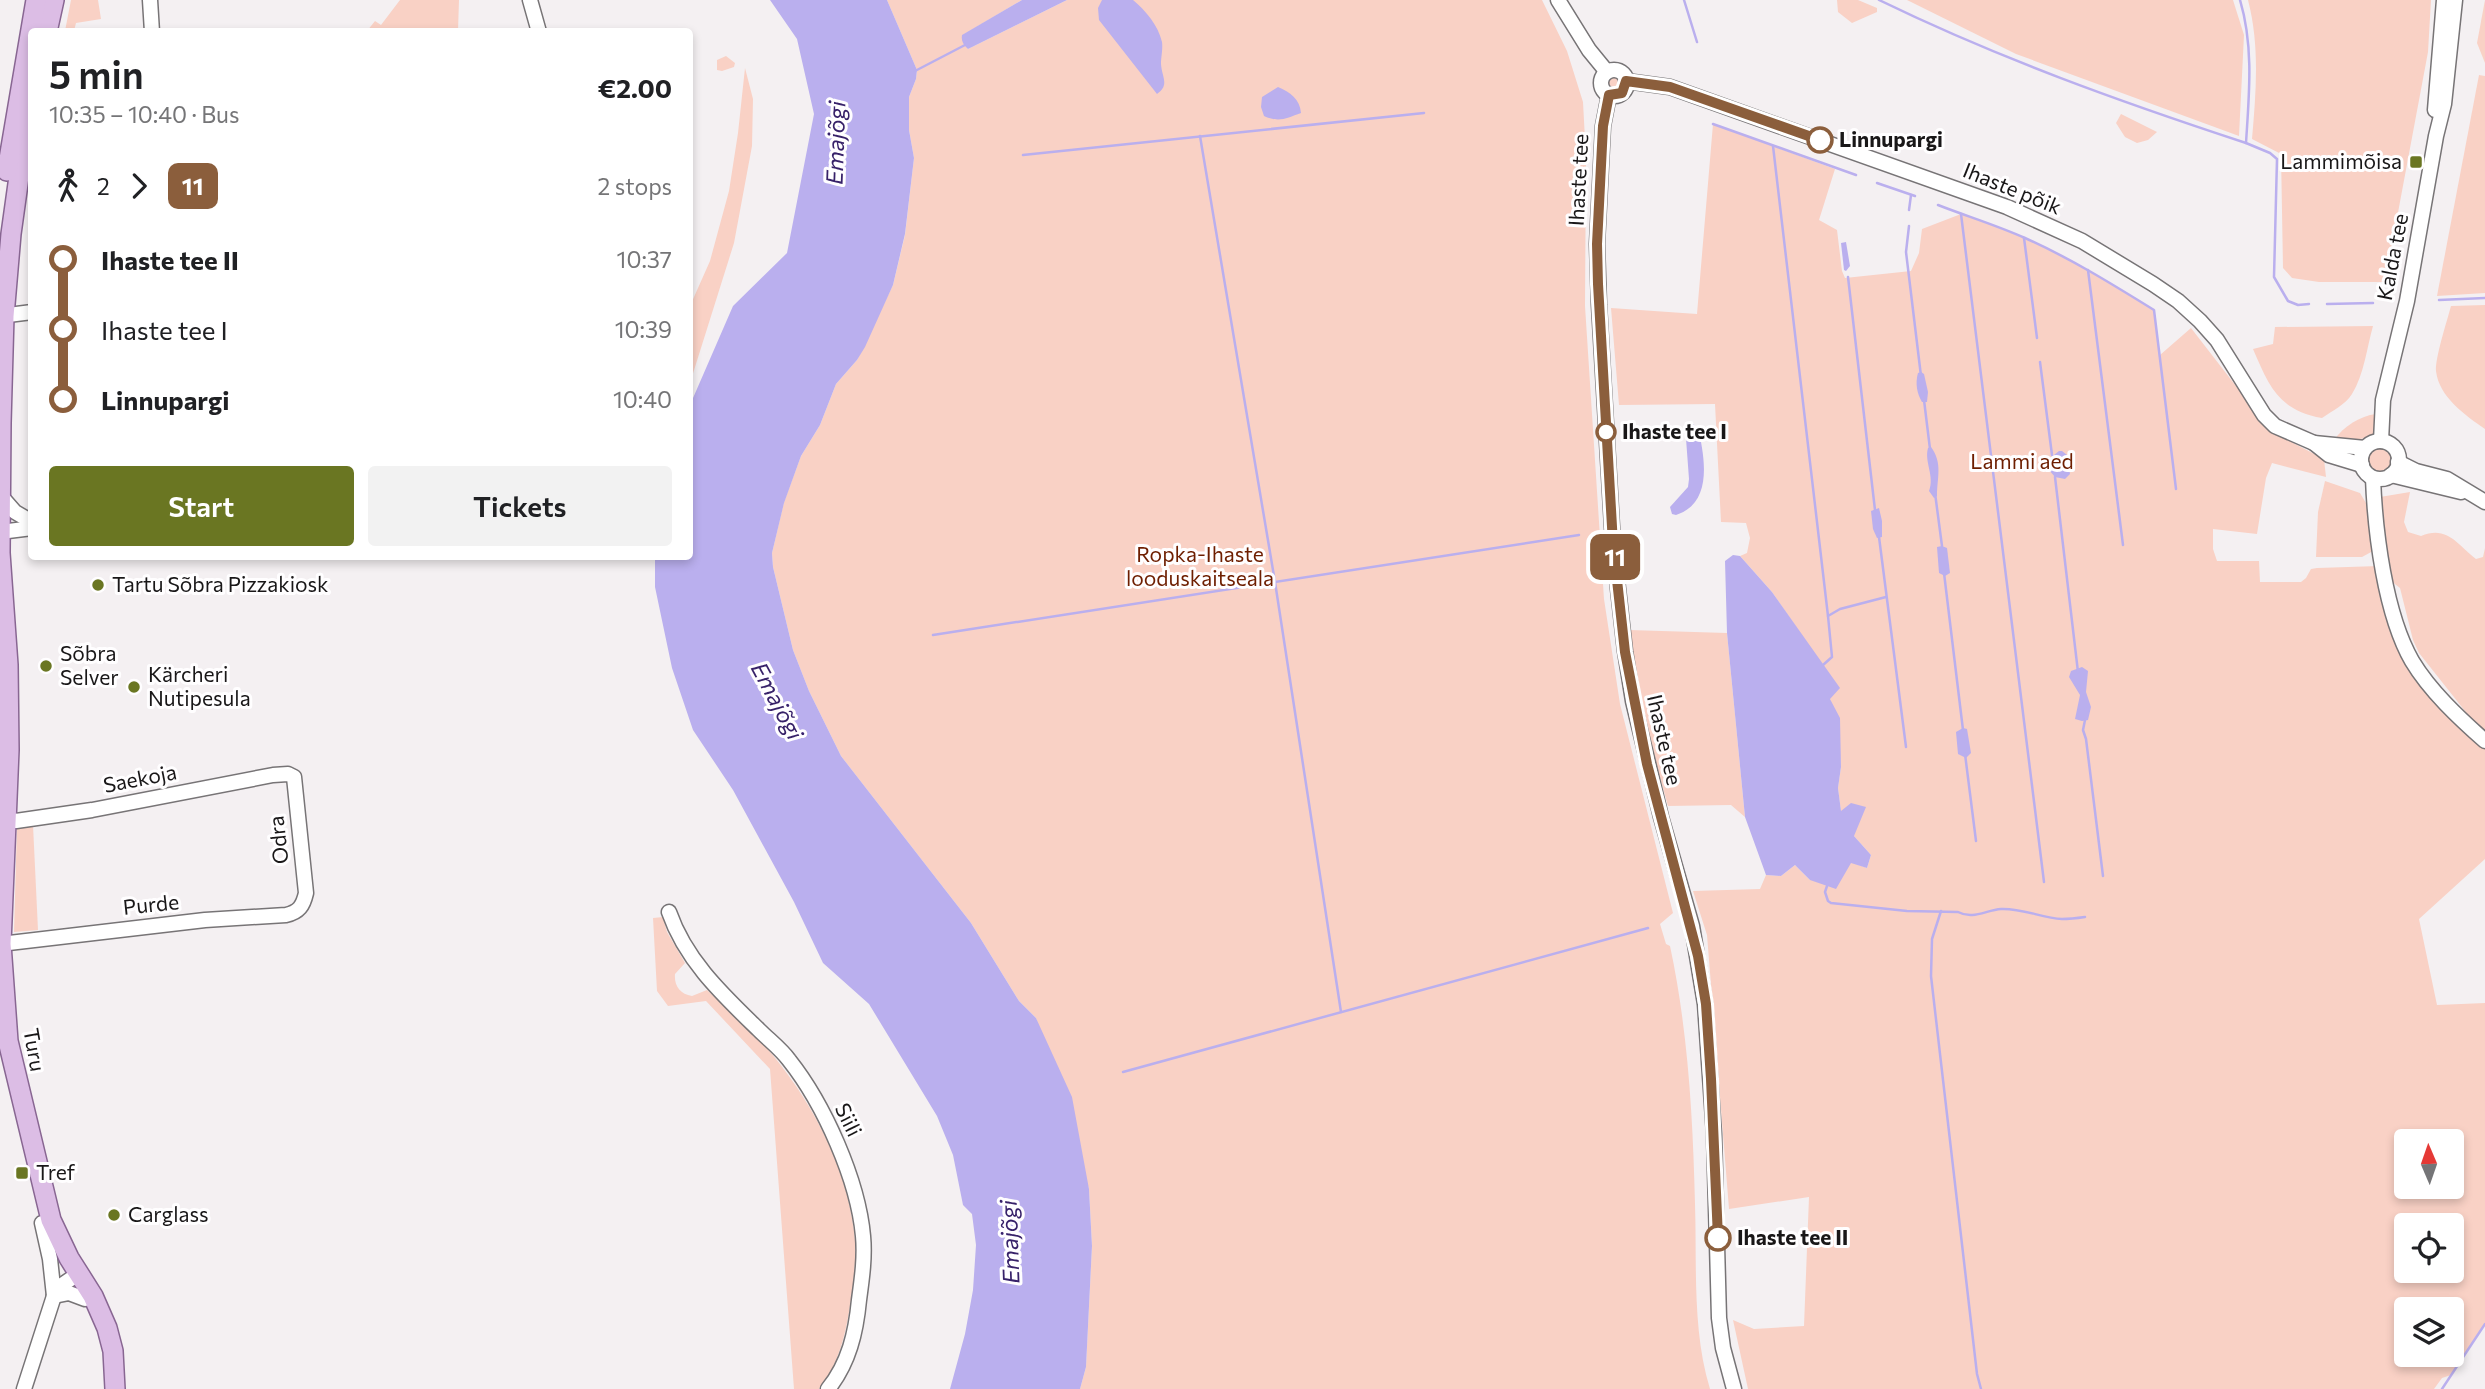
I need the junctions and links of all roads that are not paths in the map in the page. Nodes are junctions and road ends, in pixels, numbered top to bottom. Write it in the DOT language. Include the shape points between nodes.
graph roads {
  1 [pos="36,0"];
  2 [pos="54,0"];
  3 [pos="150,0"];
  4 [pos="530,0"];
  5 [pos="1558,0"];
  6 [pos="2444,0"];
  7 [pos="2457,4"];
  8 [pos="32,28"];
  9 [pos="48,28"];
  10 [pos="152,28"];
  11 [pos="538,28"];
  12 [pos="28,59"];
  13 [pos="1607,72"];
  14 [pos="1626,81"];
  15 [pos="1609,95"];
  16 [pos="28,119"];
  17 [pos="2435,136"];
  18 [pos="16,147"];
  19 [pos="0,222"];
  20 [pos="28,313"];
  21 [pos="2,316"];
  22 [pos="2314,443"];
  23 [pos="2387,444"];
  24 [pos="2365,448"];
  25 [pos="2362,465"];
  26 [pos="2395,468"];
  27 [pos="2373,478"];
  28 [pos="1,496"];
  29 [pos="2485,502"];
  30 [pos="28,520"];
  31 [pos="28,528"];
  32 [pos="0,532"];
  33 [pos="2485,741"];
  34 [pos="288,774"];
  35 [pos="2,819"];
  36 [pos="303,905"];
  37 [pos="669,912"];
  38 [pos="1,944"];
  39 [pos="4,1064"];
  40 [pos="42,1223"];
  41 [pos="74,1276"];
  42 [pos="54,1296"];
  43 [pos="92,1306"];
  44 [pos="24,1389"];
  45 [pos="115,1389"];
  46 [pos="828,1389"];
  47 [pos="1734,1389"];
  1 -- 8 [label="main road, Turu"];
  2 -- 9 [label="main road"];
  3 -- 10 [label="street"];
  4 -- 11 [label="street"];
  5 -- 13 [label="street"];
  6 -- 17 [label="street, Kalda tee"];
  7 -- 17 [label="street, Kalda tee" via="2444,104"];
  12 -- 18 [label="main road, Turu"];
  13 -- 14 [label="street" via="1619,71"];
  13 -- 15 [label="street" via="1601,82"];
  14 -- 15 [label="street" via="1622,93"];
  14 -- 22 [label="street, Ihaste põik" via="1681,91 2007,207 2082,241 2193,314 2217,340 2264,415 2275,426"];
  15 -- 47 [label="street, Ihaste tee" via="1597,244 1613,544 1633,701 1692,926 1706,1004 1719,1318"];
  16 -- 18 [label="main road, Turu"];
  17 -- 23 [label="street, Kalda tee" via="2407,301 2382,409"];
  18 -- 19 [label="main road, Turu"];
  18 -- 21 [label="main road, Turu"];
  20 -- 21 [label="street"];
  21 -- 28 [label="main road, Turu"];
  22 -- 24 [label="street, Ihaste põik"];
  22 -- 25 [label="street, Ihaste põik" via="2329,455"];
  23 -- 24 [label="street" via="2375,442"];
  23 -- 26 [label="street" via="2397,452"];
  24 -- 25 [label="street"];
  25 -- 27 [label="street"];
  26 -- 27 [label="street"];
  26 -- 29 [label="street" via="2447,479"];
  27 -- 33 [label="street" via="2382,553 2402,640 2414,664 2443,700"];
  28 -- 30 [label="street"];
  28 -- 32 [label="main road, Turu"];
  31 -- 32 [label="street"];
  32 -- 35 [label="main road, Turu" via="9,750"];
  34 -- 35 [label="street, Saekoja" via="92,810"];
  34 -- 36 [label="street, Odra" via="294,777 306,893"];
  35 -- 38 [label="main road, Turu"];
  36 -- 38 [label="street, Purde" via="286,915"];
  37 -- 46 [label="street, Siili" via="701,970 789,1060 831,1126 843,1159 857,1203 863,1265 853,1340"];
  38 -- 39 [label="main road, Turu" via="8,1041"];
  39 -- 40 [label="main road, Turu"];
  39 -- 41 [label="main road, Turu" via="51,1220"];
  40 -- 41 [label="main road, Turu"];
  40 -- 42 [label="street"];
  41 -- 42 [label="street"];
  41 -- 43 [label="main road, Turu" via="93,1296"];
  42 -- 43 [label="street" via="69,1293"];
  42 -- 44 [label="street"];
  43 -- 45 [label="main road, Turu" via="107,1328"];
}
